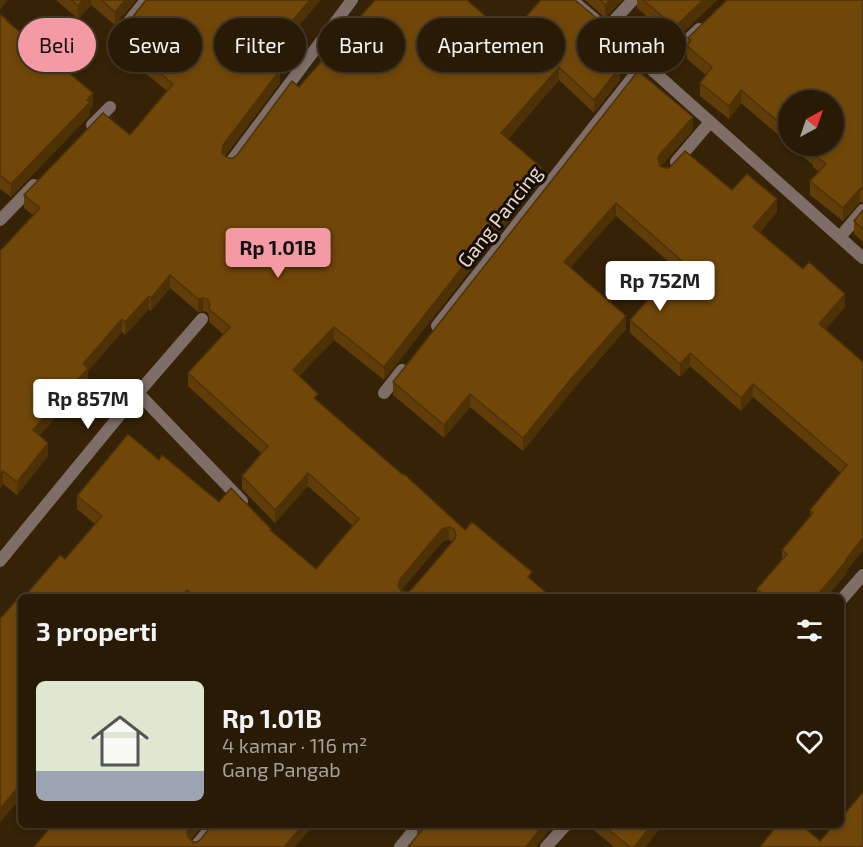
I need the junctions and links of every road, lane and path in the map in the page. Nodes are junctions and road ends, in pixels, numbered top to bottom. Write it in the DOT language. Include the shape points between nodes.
graph roads {
  1 [pos="146,0"];
  2 [pos="351,0"];
  3 [pos="572,0"];
  4 [pos="633,0"];
  5 [pos="132,18"];
  6 [pos="593,18"];
  7 [pos="616,18"];
  8 [pos="704,24"];
  9 [pos="686,41"];
  10 [pos="637,72"];
  11 [pos="654,72"];
  12 [pos="110,106"];
  13 [pos="710,122"];
  14 [pos="86,131"];
  15 [pos="230,163"];
  16 [pos="666,173"];
  17 [pos="39,180"];
  18 [pos="863,210"];
  19 [pos="0,220"];
  20 [pos="840,237"];
  21 [pos="863,258"];
  22 [pos="202,319"];
  23 [pos="427,339"];
  24 [pos="413,357"];
  25 [pos="138,393"];
  26 [pos="384,393"];
  27 [pos="252,511"];
  28 [pos="0,561"];
  29 [pos="863,575"];
  30 [pos="844,597"];
  31 [pos="211,828"];
  32 [pos="416,828"];
  33 [pos="563,828"];
  34 [pos="195,847"];
  35 [pos="400,847"];
  36 [pos="546,847"];
  1 -- 5 [label="street"];
  2 -- 15 [label="street"];
  3 -- 6 [label="street"];
  4 -- 7 [label="street"];
  8 -- 9 [label="street"];
  10 -- 23 [label="street, Gang Pancing"];
  11 -- 13 [label="street"];
  12 -- 14 [label="street"];
  13 -- 16 [label="street"];
  13 -- 20 [label="street"];
  17 -- 19 [label="street"];
  18 -- 20 [label="street"];
  20 -- 21 [label="street"];
  22 -- 25 [label="street"];
  24 -- 26 [label="street"];
  25 -- 27 [label="street"];
  25 -- 28 [label="street"];
  29 -- 30 [label="street"];
  31 -- 34 [label="street"];
  32 -- 35 [label="street"];
  33 -- 36 [label="street"];
}
